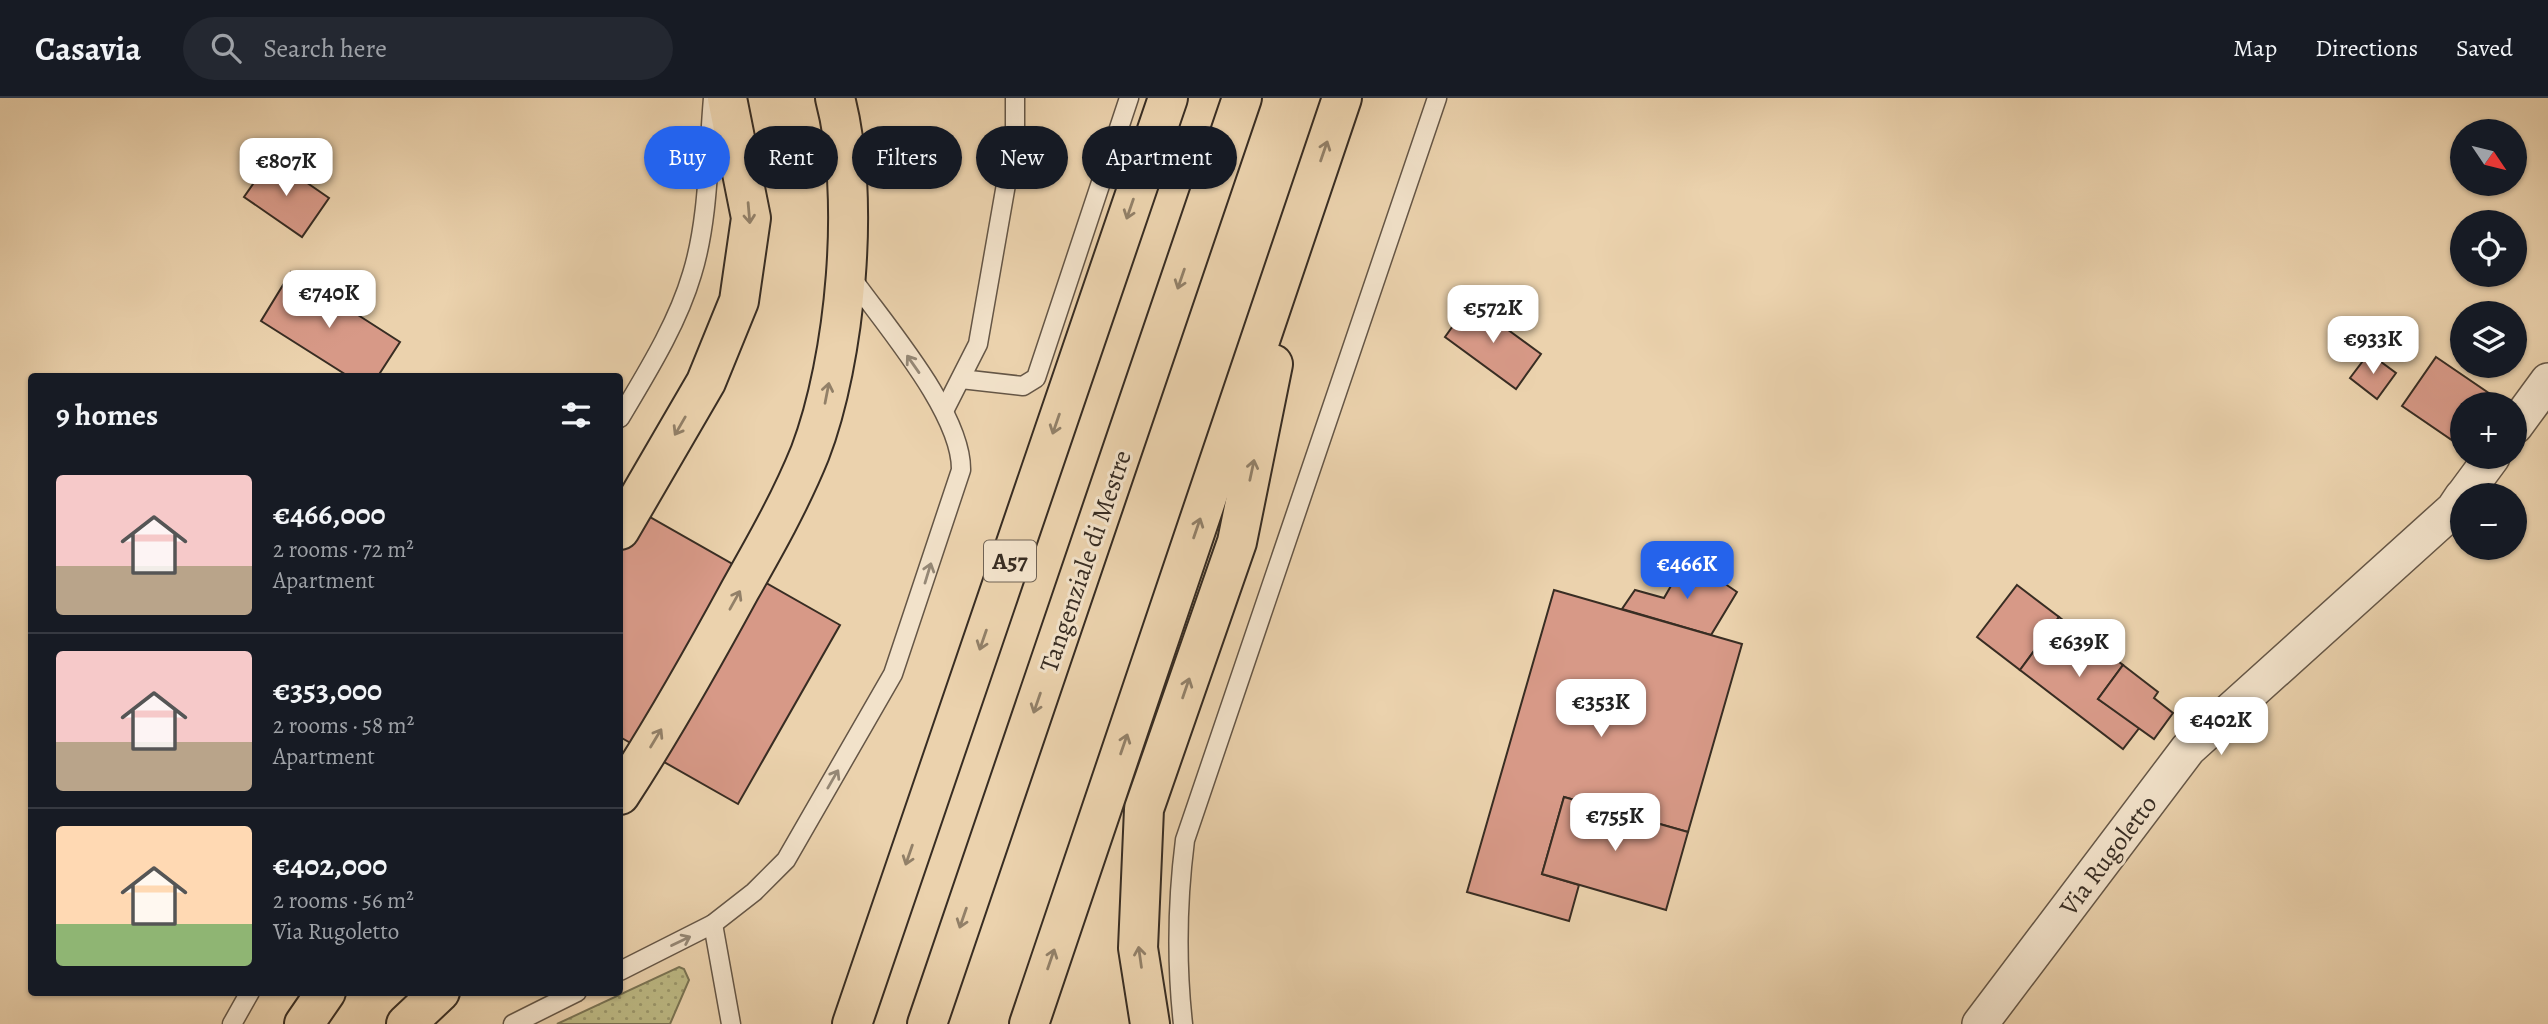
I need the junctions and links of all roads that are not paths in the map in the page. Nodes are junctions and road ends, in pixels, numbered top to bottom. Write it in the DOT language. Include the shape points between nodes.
graph roads {
  1 [pos="713,98"];
  2 [pos="727,98"];
  3 [pos="835,98"];
  4 [pos="1015,98"];
  5 [pos="1129,98"];
  6 [pos="1168,98"];
  7 [pos="1242,98"];
  8 [pos="1342,98"];
  9 [pos="1437,98"];
  10 [pos="1306,204"];
  11 [pos="845,269"];
  12 [pos="961,379"];
  13 [pos="2548,381"];
  14 [pos="945,409"];
  15 [pos="2527,410"];
  16 [pos="623,413"];
  17 [pos="2450,513"];
  18 [pos="623,525"];
  19 [pos="623,790"];
  20 [pos="713,925"];
  21 [pos="623,970"];
  22 [pos="248,996"];
  23 [pos="323,996"];
  24 [pos="436,996"];
  25 [pos="569,996"];
  26 [pos="232,1024"];
  27 [pos="304,1024"];
  28 [pos="406,1024"];
  29 [pos="513,1024"];
  30 [pos="731,1024"];
  31 [pos="852,1024"];
  32 [pos="928,1024"];
  33 [pos="1029,1024"];
  34 [pos="1150,1024"];
  35 [pos="1183,1024"];
  36 [pos="1980,1024"];
  1 -- 16 [label="lane" via="703,215 692,275"];
  2 -- 18 [label="highway, one-way" via="751,218 739,301 706,382"];
  3 -- 11 [label="highway" via="850,205"];
  4 -- 12 [label="lane" via="1016,132 978,344"];
  5 -- 12 [label="lane" via="1036,378 1023,386"];
  6 -- 31 [label="highway, A57, one-way"];
  7 -- 32 [label="highway, Tangenziale di Mestre, one-way"];
  10 -- 8 [label="highway, one-way"];
  9 -- 35 [label="lane" via="1185,840 1177,901"];
  33 -- 10 [label="highway, one-way"];
  34 -- 10 [label="highway, one-way" via="1138,948 1144,808 1237,542"];
  14 -- 11 [label="lane, one-way"];
  19 -- 11 [label="highway, one-way" via="702,660 768,540 809,453 825,404"];
  12 -- 14 [label="lane"];
  13 -- 15 [label="street"];
  20 -- 14 [label="lane, one-way" via="786,860 893,674 961,470 956,433"];
  17 -- 36 [label="street, Via Rugoletto" via="2188,749"];
  21 -- 20 [label="lane, one-way"];
  20 -- 30 [label="lane"];
  22 -- 26 [label="lane"];
  23 -- 27 [label="highway"];
  24 -- 28 [label="highway"];
  25 -- 29 [label="lane"];
}
